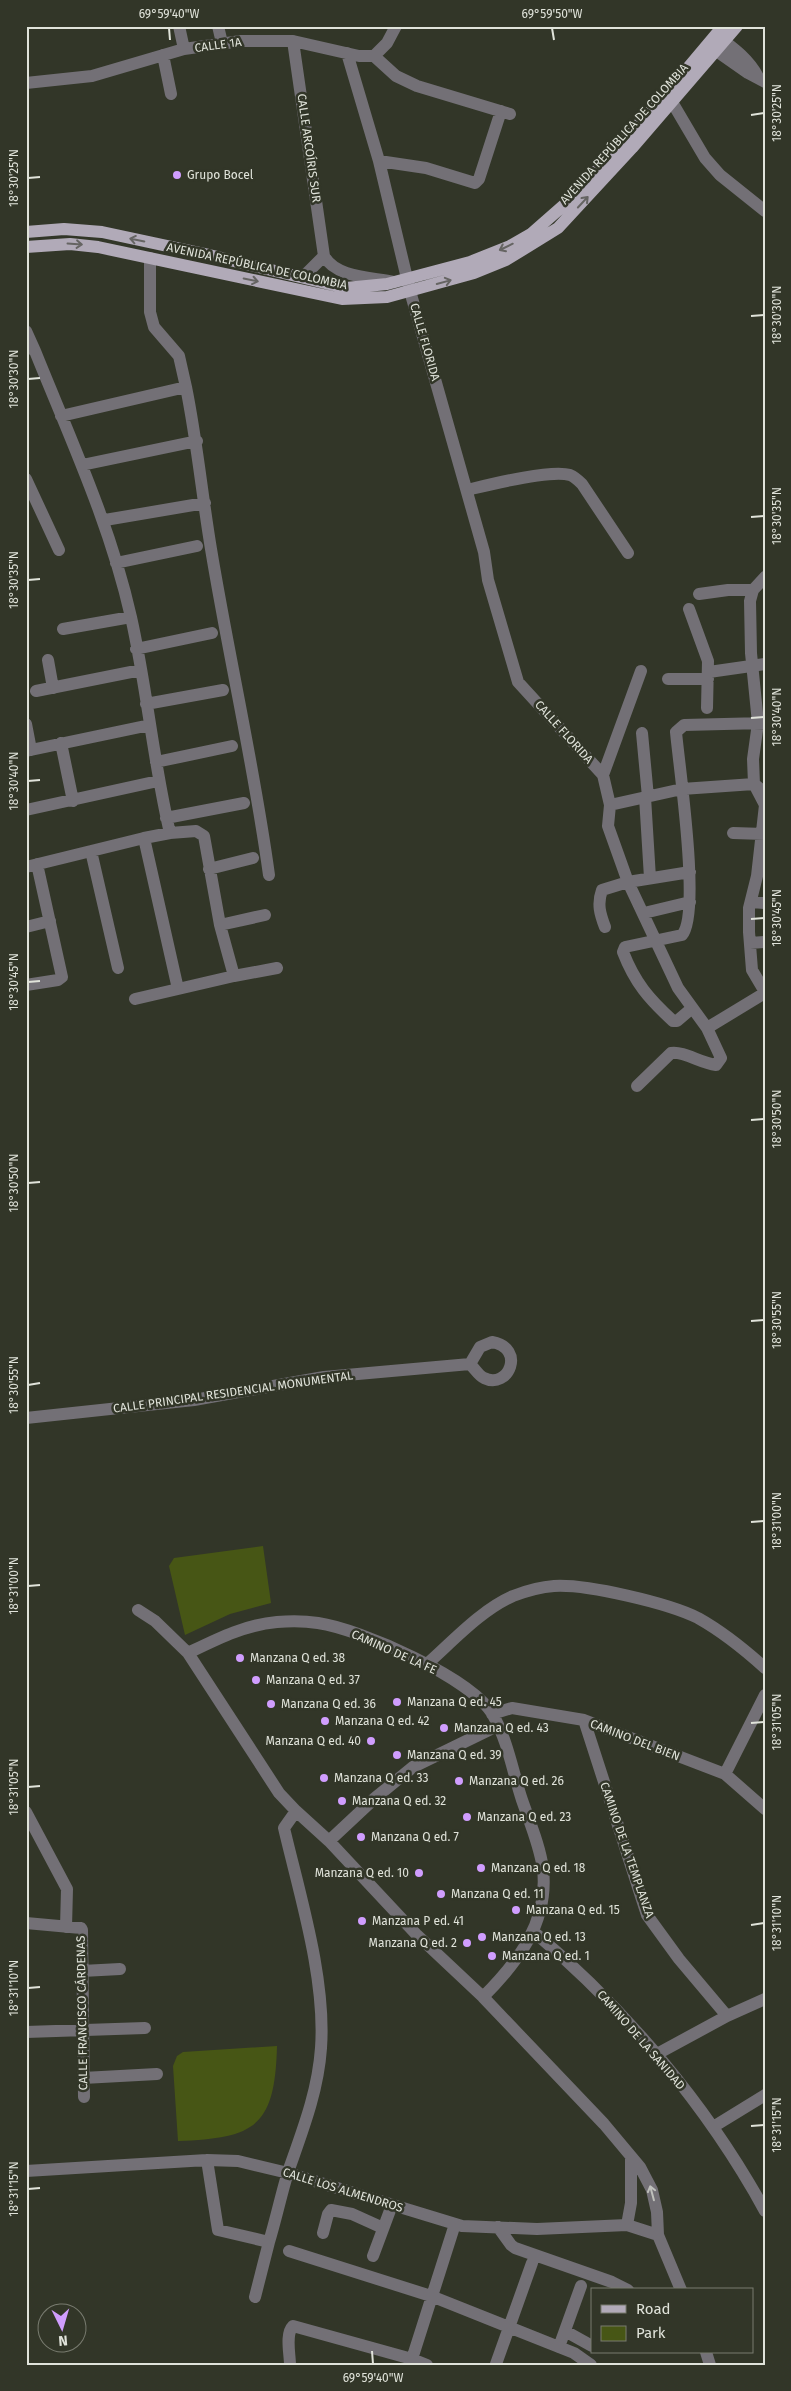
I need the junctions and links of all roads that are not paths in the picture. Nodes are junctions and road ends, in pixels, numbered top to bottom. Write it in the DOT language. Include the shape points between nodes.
graph roads {
  1 [pos="179,26"];
  2 [pos="218,26"];
  3 [pos="396,26"];
  4 [pos="737,26"];
  5 [pos="717,40"];
  6 [pos="293,41"];
  7 [pos="222,43"];
  8 [pos="184,49"];
  9 [pos="347,53"];
  10 [pos="163,56"];
  11 [pos="374,56"];
  12 [pos="761,79"];
  13 [pos="26,83"];
  14 [pos="171,94"];
  15 [pos="669,98"];
  16 [pos="379,161"];
  17 [pos="765,211"];
  18 [pos="26,232"];
  19 [pos="45,245"];
  20 [pos="26,247"];
  21 [pos="26,253"];
  22 [pos="324,256"];
  23 [pos="220,257"];
  24 [pos="150,258"];
  25 [pos="216,272"];
  26 [pos="304,276"];
  27 [pos="404,284"];
  28 [pos="26,331"];
  29 [pos="30,348"];
  30 [pos="186,387"];
  31 [pos="61,416"];
  32 [pos="197,441"];
  33 [pos="82,465"];
  34 [pos="26,479"];
  35 [pos="466,490"];
  36 [pos="205,503"];
  37 [pos="105,520"];
  38 [pos="197,546"];
  39 [pos="59,550"];
  40 [pos="628,553"];
  41 [pos="116,563"];
  42 [pos="765,577"];
  43 [pos="753,590"];
  44 [pos="699,594"];
  45 [pos="689,609"];
  46 [pos="131,617"];
  47 [pos="63,628"];
  48 [pos="212,633"];
  49 [pos="136,649"];
  50 [pos="48,660"];
  51 [pos="758,664"];
  52 [pos="141,670"];
  53 [pos="641,671"];
  54 [pos="708,675"];
  55 [pos="668,679"];
  56 [pos="52,688"];
  57 [pos="223,690"];
  58 [pos="36,691"];
  59 [pos="146,704"];
  60 [pos="708,708"];
  61 [pos="762,723"];
  62 [pos="26,724"];
  63 [pos="150,726"];
  64 [pos="642,734"];
  65 [pos="62,743"];
  66 [pos="232,746"];
  67 [pos="28,750"];
  68 [pos="156,762"];
  69 [pos="603,775"];
  70 [pos="158,781"];
  71 [pos="759,784"];
  72 [pos="682,789"];
  73 [pos="765,792"];
  74 [pos="647,797"];
  75 [pos="73,801"];
  76 [pos="244,803"];
  77 [pos="610,805"];
  78 [pos="26,810"];
  79 [pos="166,818"];
  80 [pos="170,833"];
  81 [pos="733,833"];
  82 [pos="763,835"];
  83 [pos="144,838"];
  84 [pos="91,851"];
  85 [pos="253,858"];
  86 [pos="31,866"];
  87 [pos="761,868"];
  88 [pos="209,869"];
  89 [pos="690,872"];
  90 [pos="269,875"];
  91 [pos="650,878"];
  92 [pos="628,882"];
  93 [pos="690,902"];
  94 [pos="751,902"];
  95 [pos="765,903"];
  96 [pos="644,913"];
  97 [pos="265,915"];
  98 [pos="50,921"];
  99 [pos="220,925"];
  100 [pos="26,927"];
  101 [pos="605,927"];
  102 [pos="655,941"];
  103 [pos="765,942"];
  104 [pos="750,943"];
  105 [pos="118,968"];
  106 [pos="277,968"];
  107 [pos="234,976"];
  108 [pos="26,985"];
  109 [pos="178,989"];
  110 [pos="765,992"];
  111 [pos="135,999"];
  112 [pos="692,1009"];
  113 [pos="707,1028"];
  114 [pos="637,1086"];
  115 [pos="470,1364"];
  116 [pos="26,1418"];
  117 [pos="138,1610"];
  118 [pos="188,1653"];
  119 [pos="427,1664"];
  120 [pos="765,1668"];
  121 [pos="765,1695"];
  122 [pos="495,1720"];
  123 [pos="584,1720"];
  124 [pos="726,1774"];
  125 [pos="765,1809"];
  126 [pos="26,1812"];
  127 [pos="296,1812"];
  128 [pos="329,1841"];
  129 [pos="27,1927"];
  130 [pos="66,1927"];
  131 [pos="534,1932"];
  132 [pos="120,1969"];
  133 [pos="82,1971"];
  134 [pos="483,1997"];
  135 [pos="765,1999"];
  136 [pos="727,2016"];
  137 [pos="145,2028"];
  138 [pos="83,2030"];
  139 [pos="26,2032"];
  140 [pos="656,2054"];
  141 [pos="157,2074"];
  142 [pos="83,2078"];
  143 [pos="765,2095"];
  144 [pos="84,2097"];
  145 [pos="713,2127"];
  146 [pos="631,2159"];
  147 [pos="207,2160"];
  148 [pos="26,2171"];
  149 [pos="288,2173"];
  150 [pos="392,2205"];
  151 [pos="765,2211"];
  152 [pos="455,2224"];
  153 [pos="627,2225"];
  154 [pos="498,2227"];
  155 [pos="383,2228"];
  156 [pos="323,2233"];
  157 [pos="658,2235"];
  158 [pos="269,2242"];
  159 [pos="289,2251"];
  160 [pos="373,2256"];
  161 [pos="532,2263"];
  162 [pos="581,2286"];
  163 [pos="624,2288"];
  164 [pos="680,2288"];
  165 [pos="431,2296"];
  166 [pos="255,2297"];
  167 [pos="510,2326"];
  168 [pos="565,2331"];
  169 [pos="591,2345"];
  170 [pos="560,2347"];
  171 [pos="412,2359"];
  172 [pos="496,2364"];
  173 [pos="290,2365"];
  174 [pos="427,2365"];
  175 [pos="591,2365"];
  1 -- 8 [label="street"];
  2 -- 7 [label="street"];
  3 -- 11 [label="street" via="388,43"];
  4 -- 5 [label="main road, AVENIDA REPÚBLICA DE COLOMBIA"];
  5 -- 12 [label="street" via="748,73"];
  5 -- 15 [label="main road, AVENIDA REPÚBLICA DE COLOMBIA"];
  6 -- 7 [label="street, CALLE 1A"];
  6 -- 9 [label="street, CALLE 1A"];
  6 -- 22 [label="street, CALLE ARCOÍRIS SUR"];
  7 -- 8 [label="street, CALLE 1A"];
  8 -- 10 [label="street, CALLE 1A"];
  9 -- 11 [label="street, CALLE 1A"];
  9 -- 16 [label="street, CALLE FLORIDA"];
  10 -- 13 [label="street, CALLE 1A" via="92,76"];
  10 -- 14 [label="street"];
  11 -- 16 [label="street" via="396,76 417,86 505,113 475,183 426,168"];
  15 -- 17 [label="street" via="710,164"];
  15 -- 27 [label="main road, AVENIDA REPÚBLICA DE COLOMBIA" via="572,198 531,234 482,258"];
  16 -- 27 [label="street, CALLE FLORIDA"];
  23 -- 18 [label="main road, AVENIDA REPÚBLICA DE COLOMBIA, one-way" via="87,230"];
  19 -- 20 [label="main road, AVENIDA REPÚBLICA DE COLOMBIA"];
  19 -- 21 [label="main road"];
  19 -- 24 [label="main road, AVENIDA REPÚBLICA DE COLOMBIA, one-way" via="81,245"];
  22 -- 26 [label="street"];
  22 -- 27 [label="street" via="338,270"];
  23 -- 25 [label="main road"];
  23 -- 26 [label="main road, AVENIDA REPÚBLICA DE COLOMBIA"];
  24 -- 25 [label="main road, AVENIDA REPÚBLICA DE COLOMBIA"];
  24 -- 30 [label="street" via="150,312 154,327 178,356"];
  25 -- 27 [label="main road, AVENIDA REPÚBLICA DE COLOMBIA, one-way" via="342,299 371,299"];
  26 -- 27 [label="main road, AVENIDA REPÚBLICA DE COLOMBIA" via="346,288"];
  27 -- 35 [label="street, CALLE FLORIDA"];
  28 -- 29 [label="street"];
  29 -- 31 [label="street"];
  30 -- 31 [label="street"];
  30 -- 32 [label="street"];
  31 -- 33 [label="street"];
  32 -- 33 [label="street"];
  32 -- 36 [label="street"];
  33 -- 37 [label="street"];
  34 -- 39 [label="street"];
  35 -- 40 [label="street" via="538,477 572,476 582,484"];
  35 -- 69 [label="street, CALLE FLORIDA" via="518,682"];
  36 -- 37 [label="street"];
  36 -- 90 [label="street" via="260,806"];
  37 -- 41 [label="street"];
  38 -- 41 [label="street"];
  41 -- 46 [label="street"];
  42 -- 43 [label="street"];
  43 -- 44 [label="street"];
  43 -- 51 [label="street" via="750,601"];
  45 -- 54 [label="street" via="708,661"];
  46 -- 47 [label="street"];
  46 -- 49 [label="street"];
  48 -- 49 [label="street"];
  49 -- 52 [label="street"];
  50 -- 56 [label="street"];
  51 -- 54 [label="street"];
  51 -- 61 [label="street"];
  52 -- 56 [label="street"];
  52 -- 59 [label="street"];
  53 -- 69 [label="street"];
  54 -- 55 [label="street"];
  54 -- 60 [label="street"];
  56 -- 58 [label="street"];
  57 -- 59 [label="street"];
  59 -- 63 [label="street"];
  61 -- 71 [label="street" via="752,759"];
  61 -- 72 [label="street" via="684,725 676,732"];
  62 -- 67 [label="street"];
  63 -- 65 [label="street"];
  63 -- 68 [label="street"];
  64 -- 74 [label="street"];
  65 -- 67 [label="street"];
  65 -- 75 [label="street"];
  66 -- 68 [label="street"];
  68 -- 70 [label="street"];
  69 -- 77 [label="street, CALLE FLORIDA"];
  70 -- 75 [label="street"];
  70 -- 79 [label="street"];
  71 -- 72 [label="street"];
  71 -- 73 [label="street"];
  71 -- 82 [label="street" via="764,805"];
  72 -- 74 [label="street"];
  72 -- 89 [label="street"];
  74 -- 77 [label="street"];
  74 -- 91 [label="street"];
  75 -- 78 [label="street"];
  76 -- 79 [label="street"];
  77 -- 92 [label="street, CALLE FLORIDA" via="608,826"];
  79 -- 80 [label="street"];
  80 -- 83 [label="street"];
  80 -- 88 [label="street" via="201,832"];
  81 -- 82 [label="street"];
  82 -- 87 [label="street"];
  83 -- 84 [label="street"];
  83 -- 109 [label="street"];
  84 -- 86 [label="street"];
  84 -- 105 [label="street"];
  85 -- 88 [label="street"];
  86 -- 98 [label="street"];
  87 -- 94 [label="street"];
  88 -- 99 [label="street"];
  89 -- 91 [label="street"];
  89 -- 93 [label="street"];
  91 -- 92 [label="street"];
  92 -- 96 [label="street, CALLE FLORIDA"];
  92 -- 101 [label="street" via="602,890 599,912"];
  93 -- 96 [label="street"];
  93 -- 102 [label="street" via="686,931 682,936"];
  94 -- 95 [label="street"];
  94 -- 104 [label="street"];
  96 -- 102 [label="street, CALLE FLORIDA"];
  97 -- 99 [label="street"];
  98 -- 100 [label="street"];
  98 -- 108 [label="street" via="62,976 58,980"];
  99 -- 107 [label="street"];
  102 -- 112 [label="street, CALLE FLORIDA"];
  102 -- 112 [label="street" via="626,947 623,952 632,974 643,992 672,1022"];
  103 -- 104 [label="street"];
  104 -- 110 [label="street" via="752,970"];
  106 -- 107 [label="street"];
  107 -- 109 [label="street"];
  109 -- 111 [label="street"];
  110 -- 113 [label="street"];
  112 -- 113 [label="street, CALLE FLORIDA"];
  113 -- 114 [label="street, CALLE FLORIDA" via="721,1058 716,1065 678,1052 671,1053"];
  115 -- 116 [label="street, CALLE PRINCIPAL RESIDENCIAL MONUMENTAL" via="324,1376 194,1400"];
  117 -- 118 [label="street" via="155,1621"];
  118 -- 119 [label="street, CAMINO DE LA FE" via="251,1626 318,1623 371,1640"];
  118 -- 127 [label="street" via="279,1793"];
  119 -- 120 [label="street" via="493,1608 534,1589 555,1586 579,1587 668,1606 718,1630 744,1647"];
  119 -- 122 [label="street, CAMINO DE LA FE" via="476,1697"];
  121 -- 124 [label="street"];
  122 -- 123 [label="street, CAMINO DEL BIEN" via="512,1708"];
  122 -- 128 [label="street, CAMINO DEL BIEN" via="413,1767"];
  122 -- 131 [label="street, CAMINO DE LA FE" via="537,1843 543,1870 543,1896"];
  123 -- 124 [label="street, CAMINO DEL BIEN"];
  123 -- 136 [label="street, CAMINO DE LA TEMPLANZA" via="647,1915"];
  124 -- 125 [label="street, CAMINO DEL BIEN"];
  126 -- 130 [label="street" via="67,1889"];
  127 -- 128 [label="street"];
  127 -- 149 [label="street" via="284,1828 316,1968 322,2026 312,2104"];
  128 -- 134 [label="street" via="416,1934"];
  129 -- 130 [label="street"];
  130 -- 133 [label="street, CALLE FRANCISCO CÁRDENAS" via="80,1928"];
  131 -- 134 [label="street, CAMINO DE LA FE" via="522,1955"];
  131 -- 140 [label="street, CAMINO DE LA SANIDAD" via="582,1974"];
  132 -- 133 [label="street"];
  133 -- 138 [label="street, CALLE FRANCISCO CÁRDENAS"];
  134 -- 146 [label="street" via="604,2124"];
  135 -- 136 [label="street"];
  136 -- 140 [label="street"];
  137 -- 138 [label="street"];
  138 -- 139 [label="street"];
  138 -- 142 [label="street, CALLE FRANCISCO CÁRDENAS"];
  140 -- 145 [label="street, CAMINO DE LA SANIDAD"];
  141 -- 142 [label="street"];
  142 -- 144 [label="street, CALLE FRANCISCO CÁRDENAS"];
  143 -- 145 [label="street"];
  145 -- 151 [label="street, CAMINO DE LA SANIDAD"];
  146 -- 153 [label="street" via="632,2195"];
  157 -- 146 [label="street, one-way" via="652,2190 647,2177"];
  147 -- 148 [label="street, CALLE LOS ALMENDROS"];
  147 -- 149 [label="street, CALLE LOS ALMENDROS" via="255,2163"];
  147 -- 158 [label="street" via="218,2230"];
  149 -- 150 [label="street, CALLE LOS ALMENDROS"];
  149 -- 158 [label="street"];
  150 -- 152 [label="street, CALLE LOS ALMENDROS"];
  150 -- 155 [label="street"];
  152 -- 154 [label="street, CALLE LOS ALMENDROS"];
  152 -- 165 [label="street"];
  153 -- 154 [label="street, CALLE LOS ALMENDROS" via="537,2229"];
  153 -- 157 [label="street, CALLE LOS ALMENDROS"];
  154 -- 163 [label="street" via="515,2248"];
  155 -- 156 [label="street" via="352,2214 332,2210"];
  155 -- 160 [label="street"];
  157 -- 164 [label="street"];
  158 -- 166 [label="street"];
  159 -- 165 [label="street"];
  161 -- 167 [label="street"];
  162 -- 168 [label="street"];
  165 -- 167 [label="street"];
  165 -- 171 [label="street"];
  167 -- 170 [label="street"];
  167 -- 172 [label="street"];
  168 -- 169 [label="street"];
  168 -- 170 [label="street"];
  170 -- 175 [label="street"];
  171 -- 173 [label="street" via="293,2326 289,2336"];
  171 -- 174 [label="street"];
}
